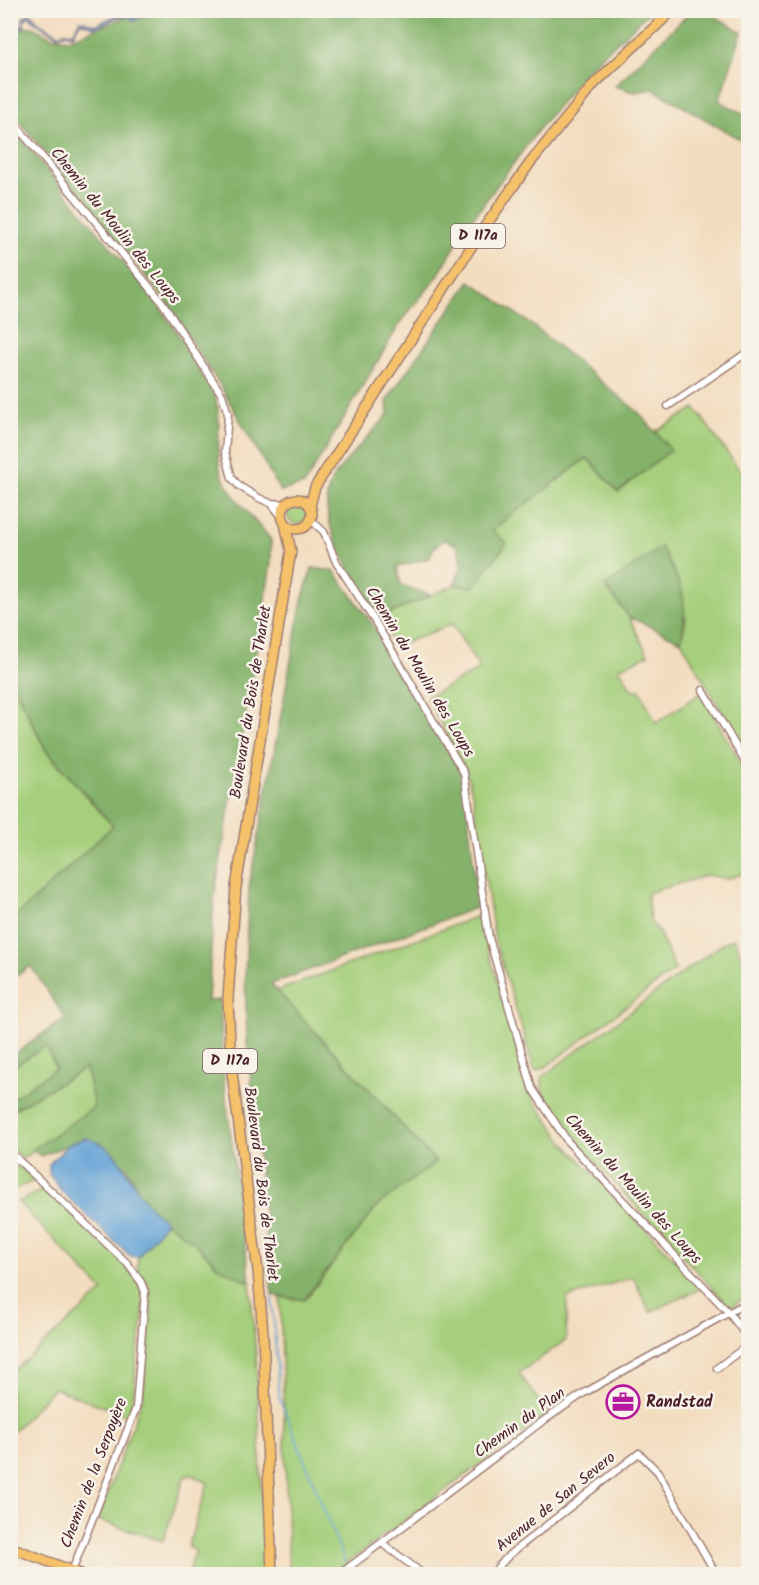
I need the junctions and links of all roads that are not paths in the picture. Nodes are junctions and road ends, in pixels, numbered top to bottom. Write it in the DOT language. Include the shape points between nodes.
graph roads {
  1 [pos="673,10"];
  2 [pos="10,118"];
  3 [pos="748,352"];
  4 [pos="668,406"];
  5 [pos="315,487"];
  6 [pos="299,499"];
  7 [pos="270,503"];
  8 [pos="286,504"];
  9 [pos="310,506"];
  10 [pos="284,520"];
  11 [pos="311,520"];
  12 [pos="303,528"];
  13 [pos="291,551"];
  14 [pos="703,690"];
  15 [pos="748,766"];
  16 [pos="10,1152"];
  17 [pos="748,1302"];
  18 [pos="729,1313"];
  19 [pos="748,1338"];
  20 [pos="748,1346"];
  21 [pos="717,1368"];
  22 [pos="382,1543"];
  23 [pos="10,1547"];
  24 [pos="67,1571"];
  25 [pos="81,1575"];
  26 [pos="272,1575"];
  27 [pos="340,1575"];
  28 [pos="423,1575"];
  29 [pos="492,1575"];
  30 [pos="716,1575"];
  1 -- 5 [label="main road, D 117a" via="595,83 530,163"];
  2 -- 7 [label="street, Chemin du Moulin des Loups" via="162,302 222,395 228,414 225,452 232,478 247,492"];
  3 -- 4 [label="street"];
  5 -- 6 [label="main road, D 117a"];
  5 -- 9 [label="main road, D 117a"];
  6 -- 8 [label="main road"];
  6 -- 9 [label="main road"];
  7 -- 8 [label="street, Chemin du Moulin des Loups"];
  7 -- 10 [label="street, Chemin du Moulin des Loups"];
  8 -- 10 [label="main road"];
  9 -- 11 [label="main road"];
  10 -- 12 [label="main road" via="291,528"];
  10 -- 13 [label="main road, Boulevard du Bois de Tharlet / D 117a"];
  11 -- 12 [label="main road"];
  11 -- 18 [label="street, Chemin du Moulin des Loups" via="324,532 336,562 464,773 489,938 532,1088 568,1142"];
  12 -- 13 [label="main road, Boulevard du Bois de Tharlet / D 117a"];
  13 -- 26 [label="main road, Boulevard du Bois de Tharlet / D 117a" via="236,887 228,998 231,1065 263,1334"];
  14 -- 15 [label="street"];
  16 -- 24 [label="street, Chemin de la Serpoyère" via="127,1263 145,1292 136,1408"];
  17 -- 18 [label="street, Chemin du Plan"];
  18 -- 19 [label="street, Chemin du Moulin des Loups"];
  18 -- 22 [label="street, Chemin du Plan" via="540,1423"];
  20 -- 21 [label="street"];
  22 -- 27 [label="street, Chemin du Plan"];
  22 -- 28 [label="street"];
  23 -- 24 [label="main road"];
  24 -- 25 [label="main road"];
  29 -- 30 [label="street, Avenue de San Severo" via="510,1554 639,1453 658,1472"];
}
